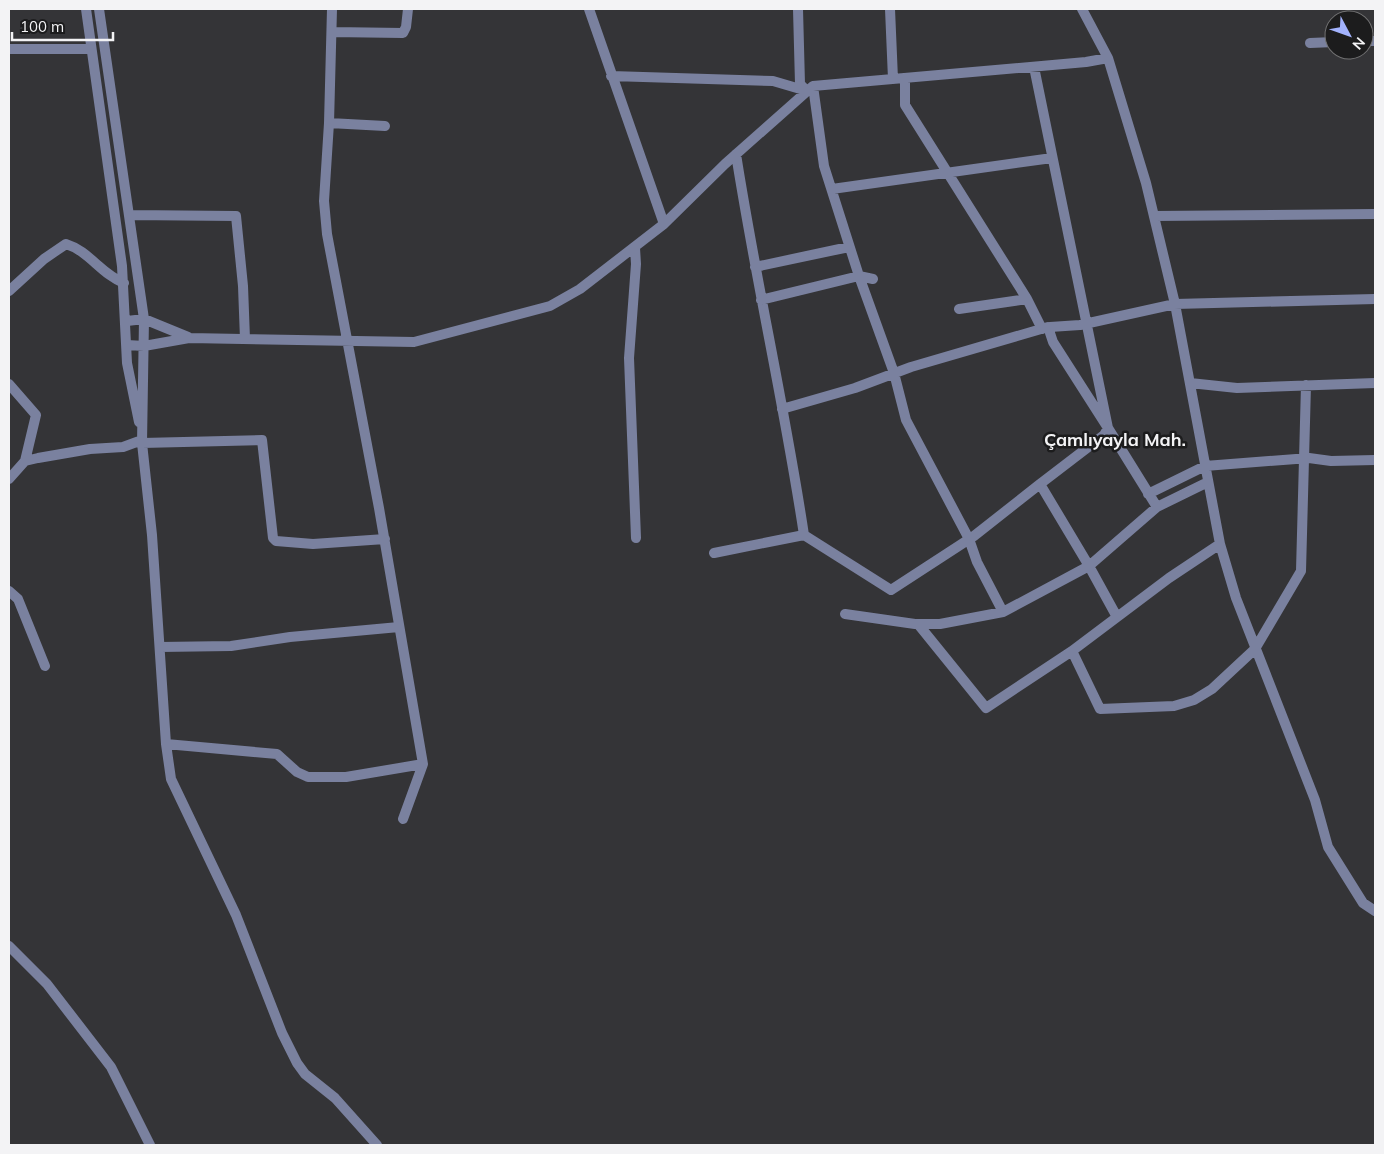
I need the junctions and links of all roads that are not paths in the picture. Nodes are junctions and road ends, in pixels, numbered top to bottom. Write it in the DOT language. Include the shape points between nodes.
graph roads {
  1 [pos="86,9"];
  2 [pos="99,9"];
  3 [pos="332,9"];
  4 [pos="408,9"];
  5 [pos="590,9"];
  6 [pos="798,9"];
  7 [pos="890,9"];
  8 [pos="1082,9"];
  9 [pos="332,32"];
  10 [pos="1324,42"];
  11 [pos="1310,43"];
  12 [pos="9,49"];
  13 [pos="91,49"];
  14 [pos="1108,58"];
  15 [pos="1034,67"];
  16 [pos="611,76"];
  17 [pos="905,78"];
  18 [pos="893,79"];
  19 [pos="810,89"];
  20 [pos="329,123"];
  21 [pos="385,126"];
  22 [pos="736,154"];
  23 [pos="1052,158"];
  24 [pos="949,173"];
  25 [pos="832,190"];
  26 [pos="1375,214"];
  27 [pos="129,215"];
  28 [pos="1154,216"];
  29 [pos="664,224"];
  30 [pos="849,247"];
  31 [pos="635,248"];
  32 [pos="755,268"];
  33 [pos="859,276"];
  34 [pos="873,279"];
  35 [pos="124,282"];
  36 [pos="9,291"];
  37 [pos="1027,299"];
  38 [pos="1375,299"];
  39 [pos="761,300"];
  40 [pos="1175,304"];
  41 [pos="959,309"];
  42 [pos="144,319"];
  43 [pos="127,320"];
  44 [pos="1087,324"];
  45 [pos="1046,328"];
  46 [pos="189,338"];
  47 [pos="245,339"];
  48 [pos="348,341"];
  49 [pos="127,345"];
  50 [pos="144,346"];
  51 [pos="894,373"];
  52 [pos="1190,383"];
  53 [pos="9,384"];
  54 [pos="1375,384"];
  55 [pos="1306,386"];
  56 [pos="782,409"];
  57 [pos="1108,428"];
  58 [pos="142,442"];
  59 [pos="1306,458"];
  60 [pos="1375,460"];
  61 [pos="26,461"];
  62 [pos="1205,466"];
  63 [pos="9,479"];
  64 [pos="1208,482"];
  65 [pos="1040,484"];
  66 [pos="1148,494"];
  67 [pos="1157,507"];
  68 [pos="804,535"];
  69 [pos="636,538"];
  70 [pos="384,539"];
  71 [pos="969,539"];
  72 [pos="1220,544"];
  73 [pos="714,553"];
  74 [pos="1089,566"];
  75 [pos="9,591"];
  76 [pos="1004,612"];
  77 [pos="845,614"];
  78 [pos="1117,616"];
  79 [pos="918,624"];
  80 [pos="399,627"];
  81 [pos="160,647"];
  82 [pos="1255,649"];
  83 [pos="1072,651"];
  84 [pos="45,666"];
  85 [pos="166,744"];
  86 [pos="423,764"];
  87 [pos="403,819"];
  88 [pos="1375,912"];
  89 [pos="9,946"];
  90 [pos="150,1145"];
  91 [pos="377,1145"];
  1 -- 13 [label="street"];
  2 -- 27 [label="street"];
  3 -- 9 [label="street"];
  4 -- 9 [label="street" via="403,33"];
  5 -- 16 [label="street"];
  6 -- 19 [label="street" via="800,84"];
  7 -- 18 [label="street"];
  8 -- 14 [label="street"];
  9 -- 20 [label="street"];
  10 -- 11 [label="street"];
  12 -- 13 [label="street"];
  13 -- 35 [label="street"];
  14 -- 15 [label="street"];
  14 -- 28 [label="street"];
  15 -- 17 [label="street"];
  15 -- 23 [label="street"];
  16 -- 19 [label="street" via="773,81"];
  16 -- 29 [label="street"];
  17 -- 18 [label="street"];
  17 -- 24 [label="street" via="905,105"];
  18 -- 19 [label="street"];
  19 -- 22 [label="street"];
  19 -- 25 [label="street" via="824,166"];
  20 -- 21 [label="street"];
  20 -- 48 [label="street" via="324,201 327,234"];
  22 -- 29 [label="street"];
  22 -- 32 [label="street"];
  23 -- 24 [label="street"];
  23 -- 44 [label="street"];
  24 -- 25 [label="street"];
  24 -- 37 [label="street"];
  25 -- 30 [label="street"];
  26 -- 28 [label="street"];
  27 -- 42 [label="street"];
  27 -- 47 [label="street" via="236,216"];
  28 -- 40 [label="street"];
  29 -- 31 [label="street"];
  30 -- 32 [label="street"];
  30 -- 33 [label="street"];
  31 -- 48 [label="street" via="580,289 550,306 414,342"];
  31 -- 69 [label="street" via="629,358"];
  32 -- 39 [label="street"];
  33 -- 34 [label="street"];
  33 -- 39 [label="street"];
  33 -- 51 [label="street"];
  35 -- 36 [label="street" via="110,278 76,247 66,244"];
  35 -- 43 [label="street"];
  37 -- 41 [label="street"];
  37 -- 45 [label="street"];
  38 -- 40 [label="street"];
  39 -- 56 [label="street"];
  40 -- 44 [label="street"];
  40 -- 52 [label="street"];
  42 -- 43 [label="street"];
  42 -- 46 [label="street"];
  42 -- 50 [label="street"];
  43 -- 49 [label="street"];
  44 -- 45 [label="street"];
  44 -- 57 [label="street"];
  45 -- 51 [label="street"];
  45 -- 57 [label="street"];
  46 -- 47 [label="street"];
  46 -- 50 [label="street"];
  47 -- 48 [label="street"];
  48 -- 70 [label="street"];
  49 -- 50 [label="street"];
  49 -- 58 [label="street" via="127,363"];
  50 -- 58 [label="street"];
  51 -- 56 [label="street"];
  51 -- 71 [label="street" via="906,420"];
  52 -- 55 [label="street" via="1237,388"];
  52 -- 62 [label="street"];
  53 -- 61 [label="street" via="36,415"];
  54 -- 55 [label="street"];
  55 -- 59 [label="street"];
  56 -- 68 [label="street"];
  57 -- 65 [label="street" via="1104,435"];
  57 -- 66 [label="street"];
  58 -- 61 [label="street"];
  58 -- 70 [label="street" via="262,440 273,538 276,541 313,544"];
  58 -- 81 [label="street"];
  59 -- 60 [label="street"];
  59 -- 62 [label="street"];
  59 -- 82 [label="street" via="1301,571"];
  61 -- 63 [label="street"];
  62 -- 64 [label="street"];
  62 -- 66 [label="street"];
  64 -- 67 [label="street"];
  64 -- 72 [label="street"];
  65 -- 71 [label="street"];
  65 -- 74 [label="street"];
  66 -- 67 [label="street"];
  67 -- 74 [label="street"];
  68 -- 71 [label="street" via="891,590"];
  68 -- 73 [label="street"];
  70 -- 80 [label="street"];
  71 -- 76 [label="street"];
  72 -- 78 [label="street"];
  72 -- 82 [label="street"];
  74 -- 76 [label="street"];
  74 -- 78 [label="street"];
  75 -- 84 [label="street" via="18,599"];
  76 -- 79 [label="street" via="940,624"];
  77 -- 79 [label="street"];
  78 -- 83 [label="street"];
  79 -- 83 [label="street" via="986,708"];
  80 -- 81 [label="street" via="231,646"];
  80 -- 86 [label="street"];
  81 -- 85 [label="street"];
  82 -- 83 [label="street" via="1212,689 1194,700 1174,706 1102,710"];
  82 -- 88 [label="street" via="1315,800 1328,847 1363,903"];
  85 -- 86 [label="street" via="277,754 296,772 308,777 346,777"];
  85 -- 91 [label="street" via="171,779 236,915 297,1063 305,1074 335,1098"];
  86 -- 87 [label="street"];
  89 -- 90 [label="street" via="47,984 110,1066"];
}
